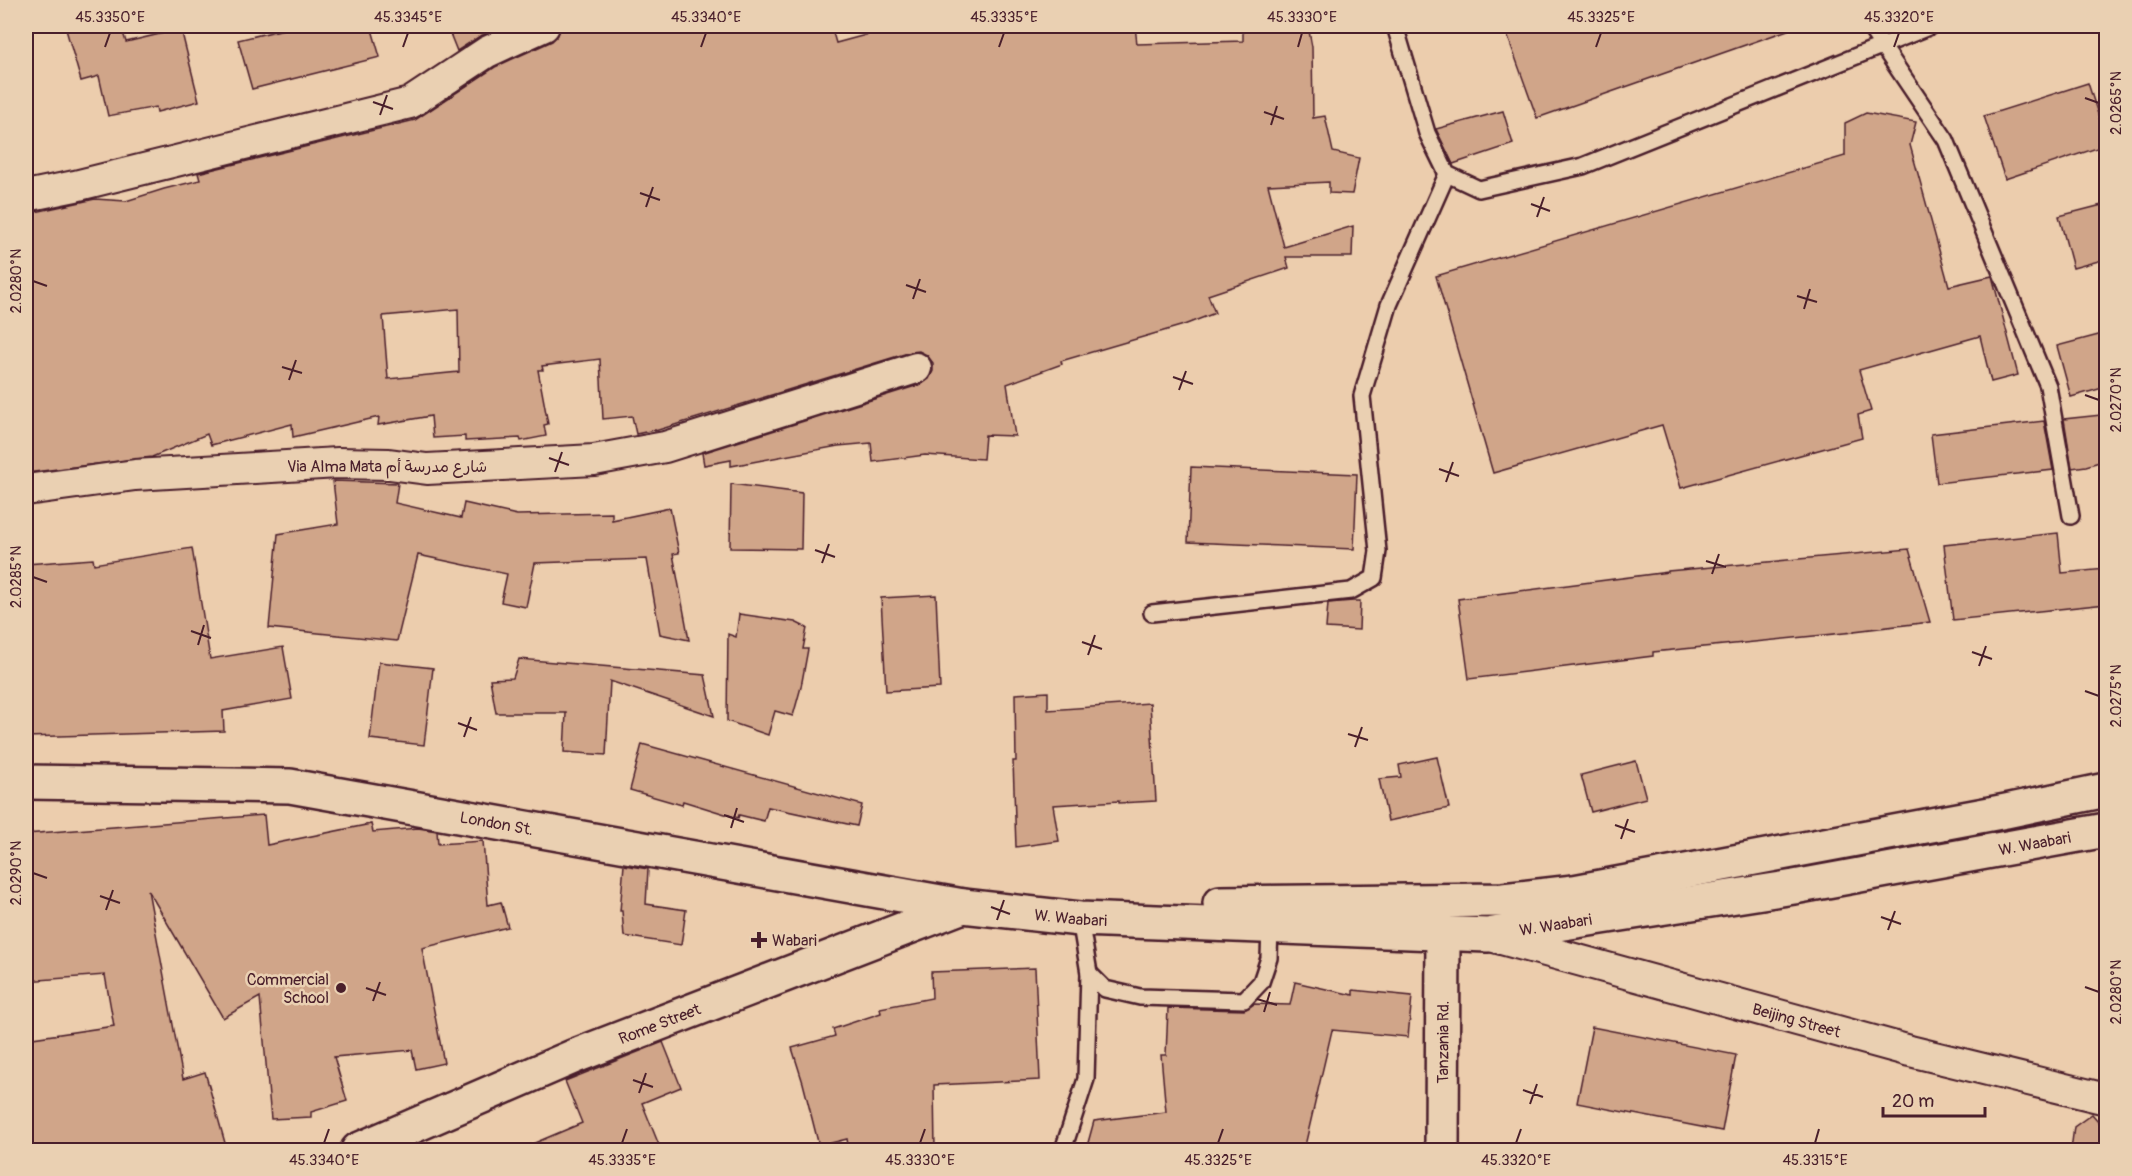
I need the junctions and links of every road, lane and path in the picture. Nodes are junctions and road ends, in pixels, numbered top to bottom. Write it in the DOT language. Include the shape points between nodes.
graph roads {
  1 [pos="544,26"];
  2 [pos="1395,26"];
  3 [pos="1869,26"];
  4 [pos="1931,26"];
  5 [pos="1882,46"];
  6 [pos="1447,174"];
  7 [pos="26,196"];
  8 [pos="916,368"];
  9 [pos="26,490"];
  10 [pos="2071,516"];
  11 [pos="1152,613"];
  12 [pos="26,782"];
  13 [pos="2106,790"];
  14 [pos="2106,830"];
  15 [pos="963,906"];
  16 [pos="1080,919"];
  17 [pos="1270,926"];
  18 [pos="1443,932"];
  19 [pos="1487,935"];
  20 [pos="1089,973"];
  21 [pos="2106,1099"];
  22 [pos="358,1150"];
  23 [pos="1063,1150"];
  24 [pos="1442,1150"];
  1 -- 7 [label="street" via="487,52 410,103"];
  2 -- 6 [label="lane" via="1427,133"];
  3 -- 5 [label="lane"];
  4 -- 5 [label="lane"];
  5 -- 6 [label="lane" via="1583,166 1479,189"];
  5 -- 10 [label="lane" via="1946,140 2048,386"];
  6 -- 11 [label="lane" via="1389,305 1362,396 1378,551 1374,578 1351,591"];
  8 -- 9 [label="street, Via Alma Mata شارع مدرسة أم" via="665,447 594,460 428,469 338,463 135,475"];
  12 -- 15 [label="main road, London St." via="290,786"];
  13 -- 15 [label="main road, W. Waabari" via="1574,892 1503,900"];
  14 -- 19 [label="main road, W. Waabari" via="1794,887"];
  15 -- 16 [label="main road, W. Waabari"];
  15 -- 22 [label="main road, Rome Street" via="575,1056"];
  16 -- 17 [label="main road, W. Waabari"];
  16 -- 20 [label="lane"];
  17 -- 18 [label="main road, W. Waabari"];
  17 -- 20 [label="lane" via="1269,958 1261,982 1245,1000 1140,998 1105,989"];
  18 -- 19 [label="main road, W. Waabari"];
  18 -- 24 [label="main road, Tanzania Rd."];
  19 -- 21 [label="street, Beijing Street" via="1910,1052"];
  20 -- 23 [label="lane" via="1086,1079"];
}
